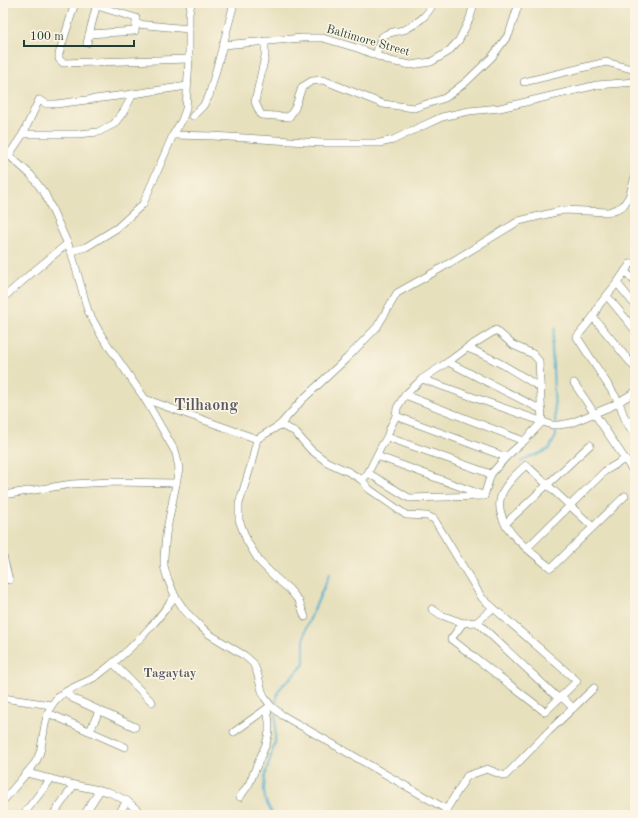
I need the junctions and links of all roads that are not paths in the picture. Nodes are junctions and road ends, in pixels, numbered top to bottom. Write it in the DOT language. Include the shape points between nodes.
graph roads {
  1 [pos="75,3"];
  2 [pos="191,3"];
  3 [pos="234,3"];
  4 [pos="433,3"];
  5 [pos="474,3"];
  6 [pos="519,3"];
  7 [pos="97,4"];
  8 [pos="136,24"];
  9 [pos="189,29"];
  10 [pos="89,34"];
  11 [pos="265,41"];
  12 [pos="87,43"];
  13 [pos="224,45"];
  14 [pos="376,55"];
  15 [pos="189,59"];
  16 [pos="635,70"];
  17 [pos="524,82"];
  18 [pos="635,82"];
  19 [pos="187,86"];
  20 [pos="133,94"];
  21 [pos="194,116"];
  22 [pos="23,134"];
  23 [pos="173,135"];
  24 [pos="3,150"];
  25 [pos="9,155"];
  26 [pos="635,177"];
  27 [pos="67,244"];
  28 [pos="71,251"];
  29 [pos="635,263"];
  30 [pos="625,271"];
  31 [pos="635,282"];
  32 [pos="617,283"];
  33 [pos="607,296"];
  34 [pos="3,298"];
  35 [pos="635,305"];
  36 [pos="593,317"];
  37 [pos="635,330"];
  38 [pos="467,348"];
  39 [pos="448,362"];
  40 [pos="635,368"];
  41 [pos="422,379"];
  42 [pos="574,383"];
  43 [pos="541,388"];
  44 [pos="635,392"];
  45 [pos="405,395"];
  46 [pos="145,399"];
  47 [pos="618,402"];
  48 [pos="542,410"];
  49 [pos="594,413"];
  50 [pos="396,416"];
  51 [pos="635,419"];
  52 [pos="542,422"];
  53 [pos="626,422"];
  54 [pos="280,425"];
  55 [pos="635,434"];
  56 [pos="387,438"];
  57 [pos="258,439"];
  58 [pos="524,441"];
  59 [pos="590,445"];
  60 [pos="377,456"];
  61 [pos="506,458"];
  62 [pos="625,459"];
  63 [pos="368,472"];
  64 [pos="491,474"];
  65 [pos="635,474"];
  66 [pos="362,480"];
  67 [pos="176,483"];
  68 [pos="548,484"];
  69 [pos="3,495"];
  70 [pos="484,496"];
  71 [pos="625,496"];
  72 [pos="570,505"];
  73 [pos="505,524"];
  74 [pos="593,526"];
  75 [pos="526,548"];
  76 [pos="3,556"];
  77 [pos="9,580"];
  78 [pos="175,596"];
  79 [pos="493,608"];
  80 [pos="432,609"];
  81 [pos="305,618"];
  82 [pos="477,622"];
  83 [pos="463,623"];
  84 [pos="113,663"];
  85 [pos="594,688"];
  86 [pos="66,692"];
  87 [pos="3,698"];
  88 [pos="560,698"];
  89 [pos="152,702"];
  90 [pos="51,705"];
  91 [pos="269,707"];
  92 [pos="573,708"];
  93 [pos="99,711"];
  94 [pos="48,713"];
  95 [pos="135,727"];
  96 [pos="90,731"];
  97 [pos="234,732"];
  98 [pos="125,746"];
  99 [pos="27,773"];
  100 [pos="50,779"];
  101 [pos="74,784"];
  102 [pos="100,790"];
  103 [pos="240,797"];
  104 [pos="3,801"];
  105 [pos="127,801"];
  106 [pos="444,812"];
  107 [pos="23,815"];
  108 [pos="53,815"];
  109 [pos="84,815"];
  110 [pos="118,815"];
  111 [pos="143,815"];
  1 -- 15 [label="street" via="58,54 63,63"];
  2 -- 9 [label="street" via="188,14"];
  3 -- 13 [label="street"];
  4 -- 14 [label="street" via="419,21 381,38"];
  5 -- 14 [label="street, Baltimore Street" via="459,40 448,52 431,62 412,66"];
  6 -- 11 [label="street" via="508,34 492,57 445,98 414,108 383,104 323,80 312,81 302,87 289,117 260,114 255,102 265,56"];
  7 -- 8 [label="street" via="136,18"];
  7 -- 10 [label="street"];
  8 -- 9 [label="street"];
  8 -- 10 [label="street" via="135,31"];
  9 -- 15 [label="street"];
  10 -- 12 [label="street"];
  11 -- 13 [label="street, Baltimore Street"];
  11 -- 14 [label="street, Baltimore Street" via="323,38"];
  13 -- 21 [label="street" via="209,96"];
  15 -- 19 [label="street"];
  16 -- 17 [label="street" via="606,62"];
  18 -- 23 [label="street" via="597,85 500,108 469,111 442,118 393,140 380,143 321,143"];
  19 -- 20 [label="street"];
  19 -- 23 [label="street" via="186,109"];
  20 -- 22 [label="street" via="114,124 98,132"];
  20 -- 22 [label="street" via="56,104 47,104 40,100"];
  22 -- 25 [label="street"];
  23 -- 28 [label="street" via="143,204 117,228 86,247"];
  24 -- 25 [label="street"];
  25 -- 27 [label="street" via="31,175 45,194"];
  26 -- 54 [label="street" via="629,197 623,206 617,209 608,212 564,210 519,221 397,293 378,327 302,400"];
  27 -- 28 [label="street"];
  27 -- 34 [label="street"];
  28 -- 46 [label="street" via="88,311 101,335"];
  29 -- 30 [label="street" via="630,264"];
  30 -- 31 [label="street"];
  30 -- 32 [label="street"];
  32 -- 33 [label="street"];
  32 -- 35 [label="street"];
  33 -- 36 [label="street"];
  33 -- 37 [label="street"];
  36 -- 40 [label="street"];
  36 -- 47 [label="street" via="577,337"];
  38 -- 39 [label="street"];
  38 -- 43 [label="street" via="501,363"];
  38 -- 43 [label="street" via="496,330 513,345 533,354 539,361"];
  39 -- 41 [label="street"];
  39 -- 48 [label="street"];
  41 -- 45 [label="street"];
  41 -- 52 [label="street"];
  42 -- 49 [label="street"];
  43 -- 48 [label="street"];
  44 -- 47 [label="street"];
  45 -- 50 [label="street" via="397,408"];
  45 -- 58 [label="street"];
  46 -- 57 [label="street"];
  46 -- 67 [label="street" via="176,452 179,469"];
  47 -- 49 [label="street"];
  47 -- 53 [label="street"];
  48 -- 52 [label="street"];
  49 -- 52 [label="street" via="571,423 555,425"];
  49 -- 62 [label="street"];
  50 -- 56 [label="street"];
  50 -- 61 [label="street"];
  51 -- 53 [label="street"];
  52 -- 58 [label="street"];
  53 -- 55 [label="street"];
  54 -- 57 [label="street"];
  54 -- 66 [label="street" via="294,431 326,462"];
  56 -- 60 [label="street"];
  56 -- 64 [label="street"];
  57 -- 81 [label="street" via="239,504 239,520 259,561 289,590"];
  58 -- 61 [label="street"];
  59 -- 68 [label="street"];
  60 -- 63 [label="street"];
  60 -- 70 [label="street"];
  61 -- 64 [label="street"];
  62 -- 65 [label="street"];
  62 -- 72 [label="street" via="605,471"];
  63 -- 66 [label="street"];
  63 -- 70 [label="street" via="409,498"];
  64 -- 70 [label="street"];
  66 -- 79 [label="street" via="369,489 406,515 434,519 482,598"];
  67 -- 69 [label="street" via="72,484"];
  67 -- 78 [label="street" via="164,557 167,577"];
  68 -- 72 [label="street"];
  68 -- 73 [label="street"];
  68 -- 73 [label="street" via="526,465 501,495 499,509"];
  71 -- 74 [label="street"];
  72 -- 74 [label="street"];
  72 -- 75 [label="street"];
  73 -- 75 [label="street"];
  74 -- 75 [label="street" via="551,568"];
  76 -- 77 [label="street"];
  78 -- 84 [label="street" via="136,643"];
  78 -- 91 [label="street" via="197,624 253,663"];
  79 -- 82 [label="street"];
  79 -- 88 [label="street" via="577,682"];
  80 -- 83 [label="street"];
  82 -- 83 [label="street"];
  82 -- 88 [label="street"];
  83 -- 88 [label="street" via="450,639 546,712"];
  84 -- 86 [label="street" via="97,676"];
  84 -- 89 [label="street"];
  85 -- 92 [label="street"];
  86 -- 90 [label="street"];
  86 -- 93 [label="street"];
  87 -- 90 [label="street"];
  88 -- 92 [label="street"];
  90 -- 94 [label="street"];
  91 -- 97 [label="street"];
  91 -- 103 [label="street" via="269,732 266,744 249,784"];
  91 -- 106 [label="street"];
  92 -- 106 [label="street" via="506,776 487,769 467,776"];
  93 -- 95 [label="street"];
  93 -- 96 [label="street"];
  94 -- 96 [label="street"];
  94 -- 99 [label="street" via="40,753"];
  96 -- 98 [label="street"];
  99 -- 100 [label="street"];
  99 -- 104 [label="street"];
  100 -- 101 [label="street"];
  100 -- 107 [label="street"];
  101 -- 102 [label="street"];
  101 -- 108 [label="street"];
  102 -- 105 [label="street"];
  102 -- 109 [label="street"];
  105 -- 110 [label="street"];
  105 -- 111 [label="street"];
}
